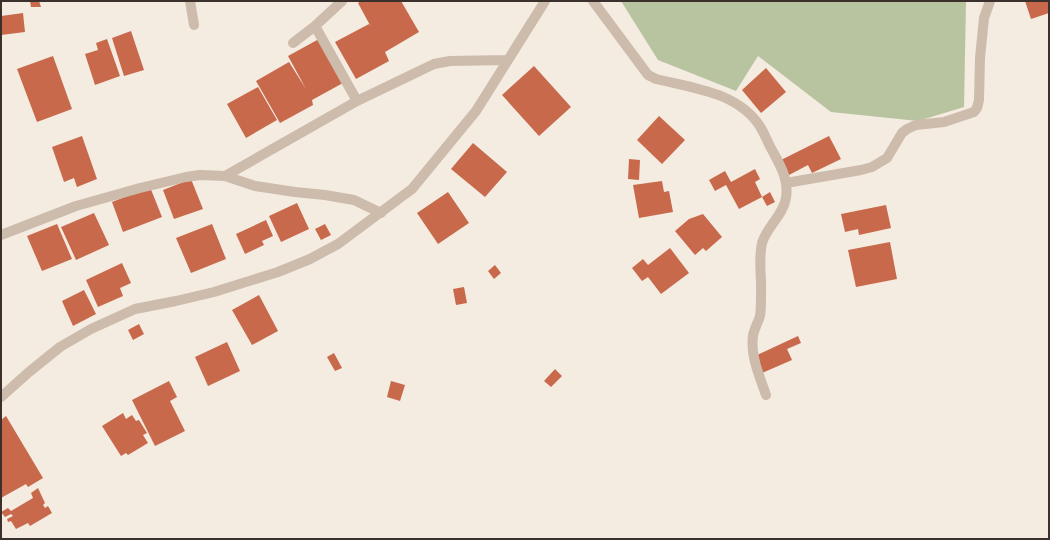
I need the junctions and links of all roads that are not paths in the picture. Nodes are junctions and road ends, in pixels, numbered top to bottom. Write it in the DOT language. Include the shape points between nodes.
graph roads {
  1 [pos="190,1"];
  2 [pos="342,1"];
  3 [pos="545,1"];
  4 [pos="593,1"];
  5 [pos="990,1"];
  6 [pos="194,25"];
  7 [pos="315,26"];
  8 [pos="292,43"];
  9 [pos="507,60"];
  10 [pos="357,101"];
  11 [pos="225,176"];
  12 [pos="786,183"];
  13 [pos="381,213"];
  14 [pos="1,236"];
  15 [pos="766,395"];
  16 [pos="1,397"];
  1 -- 6 [label="street"];
  2 -- 7 [label="street"];
  3 -- 9 [label="street"];
  4 -- 12 [label="street" via="648,75 714,93 740,106 761,128 782,169"];
  5 -- 12 [label="street" via="984,18 979,100 974,112 961,118 916,125 908,129 902,133 887,158 872,167"];
  7 -- 8 [label="street"];
  7 -- 10 [label="street"];
  9 -- 10 [label="street" via="450,61 434,64"];
  9 -- 13 [label="street" via="476,110 412,189"];
  10 -- 11 [label="street"];
  11 -- 13 [label="street" via="255,186 354,200"];
  11 -- 14 [label="street" via="186,177 140,188 76,206"];
  12 -- 15 [label="street" via="785,200 779,215 765,236 760,259 761,311 753,337 753,348"];
  13 -- 16 [label="street" via="338,244 278,272 214,292 135,309 91,329 60,347"];
}
